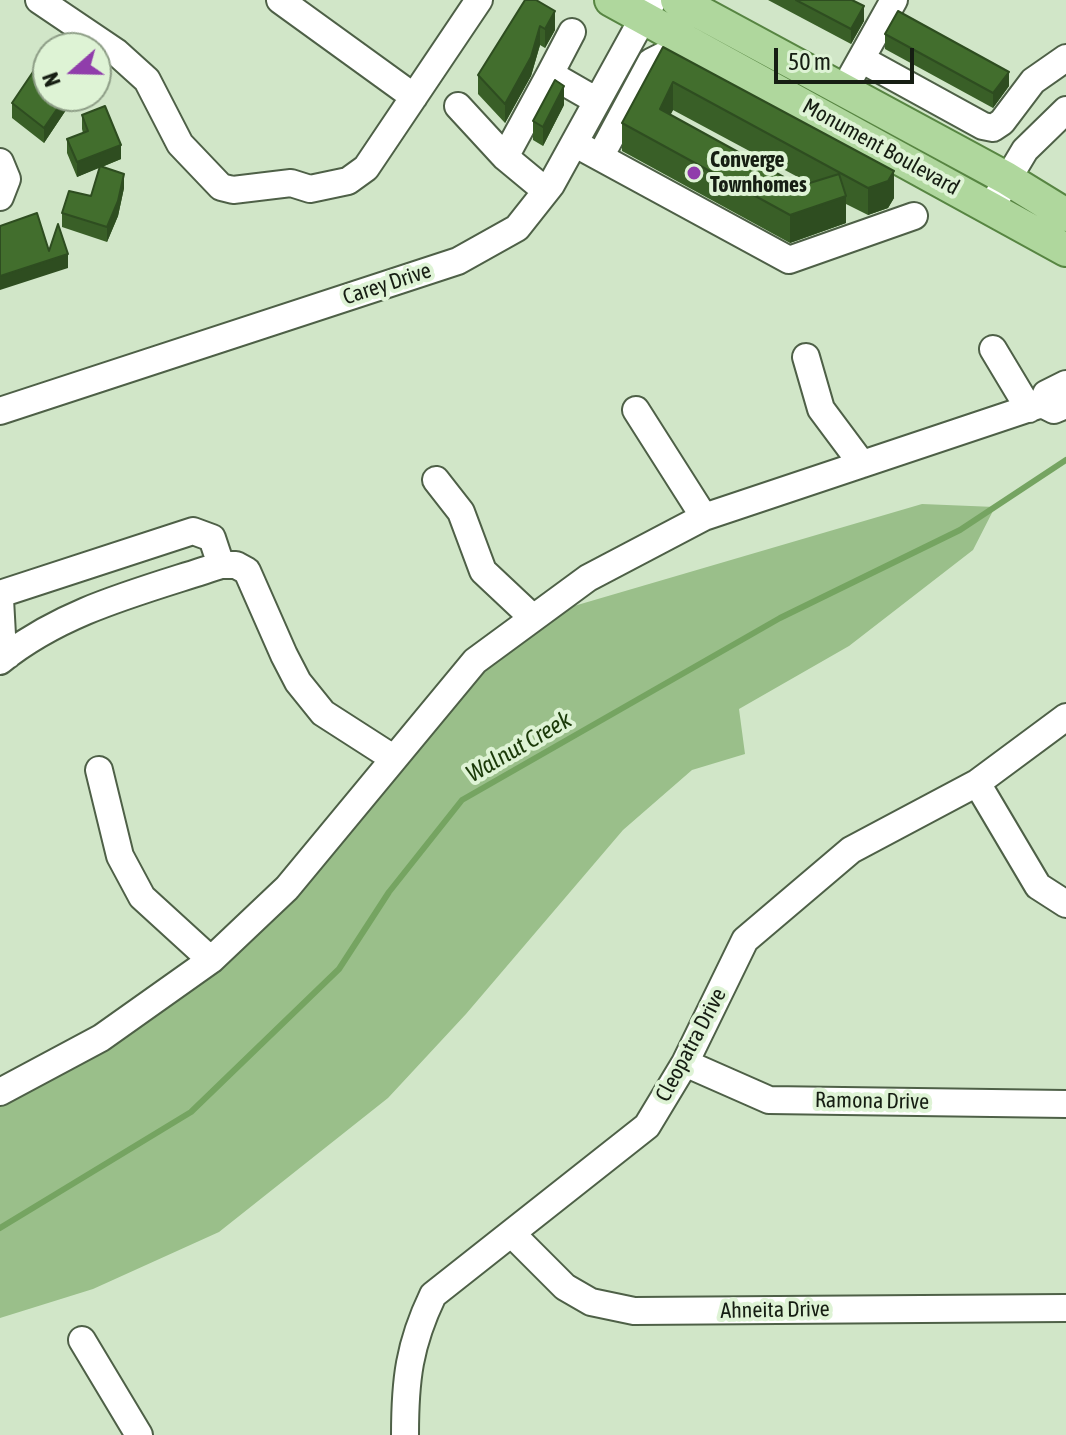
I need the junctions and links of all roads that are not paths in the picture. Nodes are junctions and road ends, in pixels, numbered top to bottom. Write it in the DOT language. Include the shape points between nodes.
graph roads {
  1 [pos="39,0"];
  2 [pos="280,0"];
  3 [pos="479,0"];
  4 [pos="611,0"];
  5 [pos="677,0"];
  6 [pos="894,0"];
  7 [pos="648,8"];
  8 [pos="572,32"];
  9 [pos="1066,58"];
  10 [pos="861,59"];
  11 [pos="550,74"];
  12 [pos="844,88"];
  13 [pos="414,97"];
  14 [pos="597,101"];
  15 [pos="458,106"];
  16 [pos="1066,110"];
  17 [pos="574,143"];
  18 [pos="505,157"];
  19 [pos="600,157"];
  20 [pos="0,162"];
  21 [pos="1006,178"];
  22 [pos="891,180"];
  23 [pos="546,191"];
  24 [pos="0,197"];
  25 [pos="991,207"];
  26 [pos="1066,215"];
  27 [pos="914,216"];
  28 [pos="1066,250"];
  29 [pos="993,349"];
  30 [pos="806,357"];
  31 [pos="1066,384"];
  32 [pos="1046,406"];
  33 [pos="636,410"];
  34 [pos="0,411"];
  35 [pos="862,464"];
  36 [pos="436,480"];
  37 [pos="704,517"];
  38 [pos="221,565"];
  39 [pos="0,596"];
  40 [pos="533,618"];
  41 [pos="4,658"];
  42 [pos="1066,717"];
  43 [pos="393,758"];
  44 [pos="99,770"];
  45 [pos="977,783"];
  46 [pos="1066,904"];
  47 [pos="211,960"];
  48 [pos="685,1063"];
  49 [pos="1,1088"];
  50 [pos="1066,1104"];
  51 [pos="512,1234"];
  52 [pos="1066,1308"];
  53 [pos="82,1340"];
  54 [pos="139,1435"];
  55 [pos="405,1435"];
  1 -- 13 [label="street" via="116,52 147,80 180,144 221,187 291,183 310,189 348,181 366,168"];
  2 -- 13 [label="street"];
  3 -- 13 [label="street"];
  4 -- 7 [label="main road, Monument Boulevard"];
  5 -- 12 [label="main road, Monument Boulevard"];
  6 -- 10 [label="street"];
  7 -- 14 [label="street, Carey Drive"];
  7 -- 25 [label="main road, Monument Boulevard"];
  8 -- 11 [label="street"];
  9 -- 10 [label="street" via="1033,81 993,128"];
  10 -- 12 [label="street"];
  11 -- 14 [label="street"];
  11 -- 18 [label="street"];
  12 -- 21 [label="main road, Monument Boulevard"];
  14 -- 17 [label="street, Carey Drive"];
  15 -- 18 [label="street"];
  16 -- 21 [label="street" via="1025,150"];
  17 -- 19 [label="street"];
  17 -- 23 [label="street, Carey Drive"];
  18 -- 23 [label="street"];
  19 -- 22 [label="street" via="651,62 663,56"];
  19 -- 27 [label="street" via="789,260"];
  20 -- 24 [label="street" via="7,179"];
  21 -- 25 [label="street"];
  21 -- 26 [label="main road, Monument Boulevard"];
  23 -- 34 [label="street, Carey Drive" via="517,228 458,261"];
  25 -- 28 [label="main road, Monument Boulevard"];
  29 -- 32 [label="street"];
  30 -- 35 [label="street" via="821,409"];
  31 -- 32 [label="street" via="1046,394"];
  32 -- 35 [label="street"];
  33 -- 37 [label="street"];
  35 -- 37 [label="street"];
  36 -- 40 [label="street" via="461,512 483,571"];
  37 -- 40 [label="street" via="588,578"];
  38 -- 39 [label="street" via="212,538 193,531"];
  38 -- 41 [label="street" via="73,614 31,636"];
  38 -- 43 [label="street" via="247,571 298,682 323,713"];
  39 -- 41 [label="street"];
  40 -- 43 [label="street" via="475,661"];
  42 -- 45 [label="street, Cleopatra Drive"];
  43 -- 47 [label="street" via="287,888"];
  44 -- 47 [label="street" via="120,856 142,897"];
  45 -- 46 [label="street" via="1038,886"];
  45 -- 48 [label="street, Cleopatra Drive" via="851,850 745,940"];
  47 -- 49 [label="street" via="101,1038"];
  48 -- 50 [label="street, Ramona Drive" via="769,1100"];
  48 -- 51 [label="street, Cleopatra Drive" via="647,1126"];
  51 -- 52 [label="street, Ahneita Drive" via="565,1287 591,1302 634,1311"];
  51 -- 55 [label="street, Cleopatra Drive" via="433,1295 415,1331 405,1378"];
  53 -- 54 [label="street"];
}
